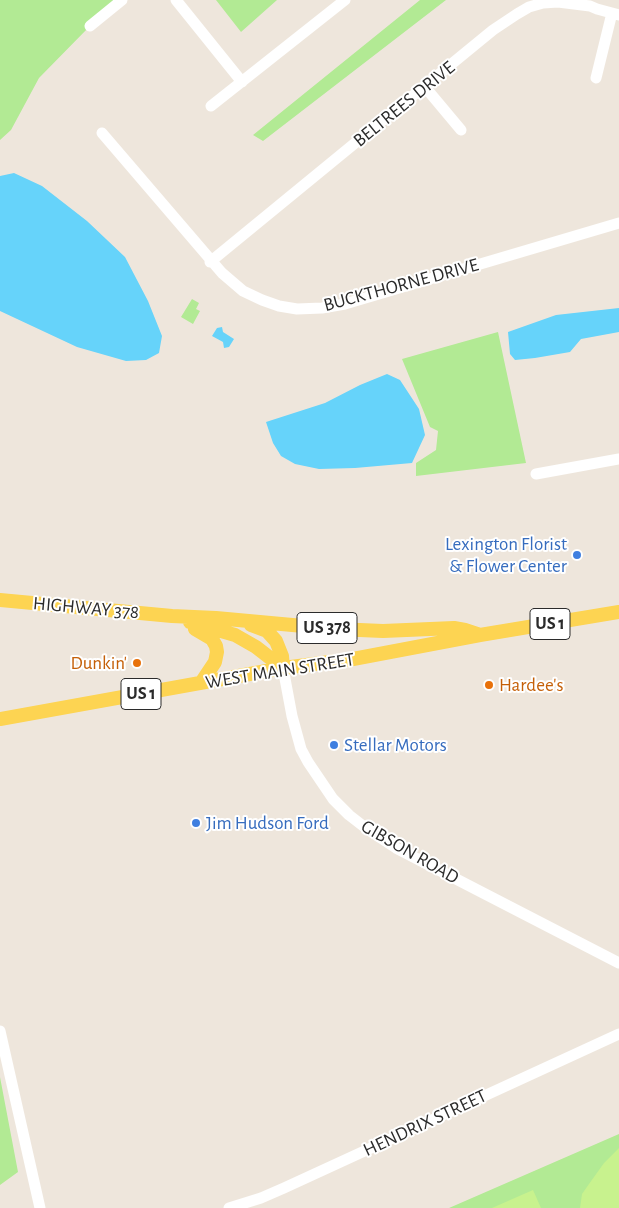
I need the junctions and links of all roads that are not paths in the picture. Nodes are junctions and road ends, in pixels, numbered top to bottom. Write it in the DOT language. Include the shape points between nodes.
graph roads {
  1 [pos="122,0"];
  2 [pos="176,0"];
  3 [pos="345,0"];
  4 [pos="615,14"];
  5 [pos="90,26"];
  6 [pos="596,78"];
  7 [pos="242,82"];
  8 [pos="425,87"];
  9 [pos="211,106"];
  10 [pos="461,130"];
  11 [pos="102,133"];
  12 [pos="619,223"];
  13 [pos="210,262"];
  14 [pos="619,459"];
  15 [pos="536,474"];
  16 [pos="0,600"];
  17 [pos="619,612"];
  18 [pos="172,616"];
  19 [pos="238,620"];
  20 [pos="480,635"];
  21 [pos="283,668"];
  22 [pos="201,683"];
  23 [pos="0,718"];
  24 [pos="619,963"];
  25 [pos="0,1031"];
  26 [pos="619,1034"];
  27 [pos="40,1208"];
  28 [pos="229,1208"];
  1 -- 5 [label="street"];
  2 -- 7 [label="street"];
  3 -- 7 [label="street"];
  4 -- 6 [label="street"];
  4 -- 8 [label="street, BELTREES DRIVE" via="566,2 529,7 493,30"];
  7 -- 9 [label="street"];
  8 -- 10 [label="street"];
  8 -- 13 [label="street, BELTREES DRIVE"];
  11 -- 13 [label="street, BUCKTHORNE DRIVE"];
  12 -- 13 [label="street, BUCKTHORNE DRIVE" via="322,308 297,309 262,300 232,283"];
  14 -- 15 [label="street"];
  16 -- 18 [label="main road, HIGHWAY 378 / US 378"];
  17 -- 20 [label="main road, WEST MAIN STREET / US 1"];
  18 -- 19 [label="main road, US 378"];
  18 -- 21 [label="main road, US 378" via="235,635"];
  18 -- 22 [label="main road" via="205,634 216,646 215,662"];
  19 -- 20 [label="main road, US 378" via="348,630 454,628"];
  19 -- 21 [label="main road" via="272,635 279,647"];
  20 -- 21 [label="main road, WEST MAIN STREET / US 1" via="353,659"];
  21 -- 22 [label="main road, WEST MAIN STREET / US 1"];
  21 -- 24 [label="street, GIBSON ROAD" via="301,749 333,798 349,815 396,848"];
  22 -- 23 [label="main road, WEST MAIN STREET / US 1"];
  25 -- 27 [label="street"];
  26 -- 28 [label="street, HENDRIX STREET" via="284,1188"];
}
